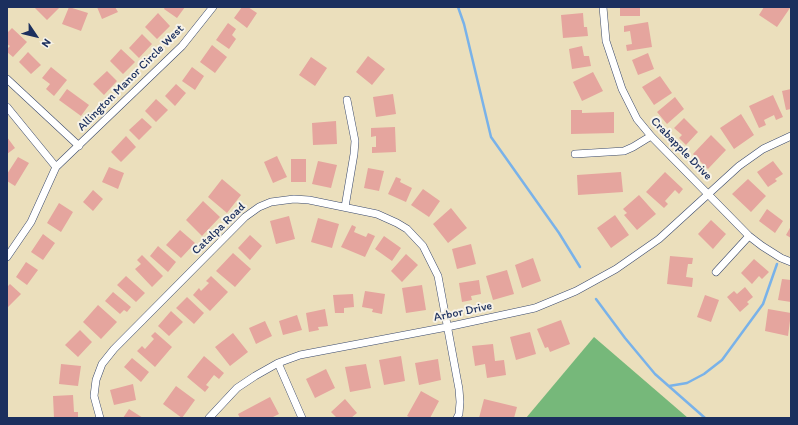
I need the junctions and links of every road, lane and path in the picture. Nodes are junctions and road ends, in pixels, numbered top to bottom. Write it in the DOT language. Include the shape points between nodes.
graph roads {
  1 [pos="214,7"];
  2 [pos="603,7"];
  3 [pos="7,79"];
  4 [pos="347,100"];
  5 [pos="7,107"];
  6 [pos="651,136"];
  7 [pos="791,136"];
  8 [pos="78,146"];
  9 [pos="576,154"];
  10 [pos="56,167"];
  11 [pos="708,194"];
  12 [pos="345,207"];
  13 [pos="749,236"];
  14 [pos="7,257"];
  15 [pos="791,262"];
  16 [pos="716,272"];
  17 [pos="447,326"];
  18 [pos="278,363"];
  19 [pos="100,418"];
  20 [pos="209,418"];
  21 [pos="302,418"];
  22 [pos="457,418"];
  1 -- 8 [label="street, Allington Manor Circle West" via="182,46"];
  2 -- 6 [label="street, Crabapple Drive" via="606,41 622,89 637,119"];
  3 -- 8 [label="street"];
  4 -- 12 [label="street" via="355,141"];
  5 -- 10 [label="street"];
  6 -- 9 [label="street" via="624,151"];
  6 -- 11 [label="street, Crabapple Drive"];
  7 -- 11 [label="street, Arbor Drive" via="763,149 739,166"];
  8 -- 10 [label="street, Allington Manor Circle West"];
  10 -- 14 [label="street" via="31,222"];
  11 -- 13 [label="street, Crabapple Drive"];
  11 -- 17 [label="street, Arbor Drive" via="659,239 616,269 576,290 535,308"];
  12 -- 17 [label="street, Catalpa Road" via="377,214 397,223 419,242 438,276"];
  12 -- 19 [label="street, Catalpa Road" via="309,200 281,200 259,207 245,217 114,348 102,364 94,396"];
  13 -- 15 [label="street, Crabapple Drive"];
  13 -- 16 [label="street"];
  17 -- 18 [label="street, Arbor Drive" via="300,355"];
  17 -- 22 [label="street, Catalpa Road" via="459,389"];
  18 -- 20 [label="street, Arbor Drive" via="237,388"];
  18 -- 21 [label="street"];
}
